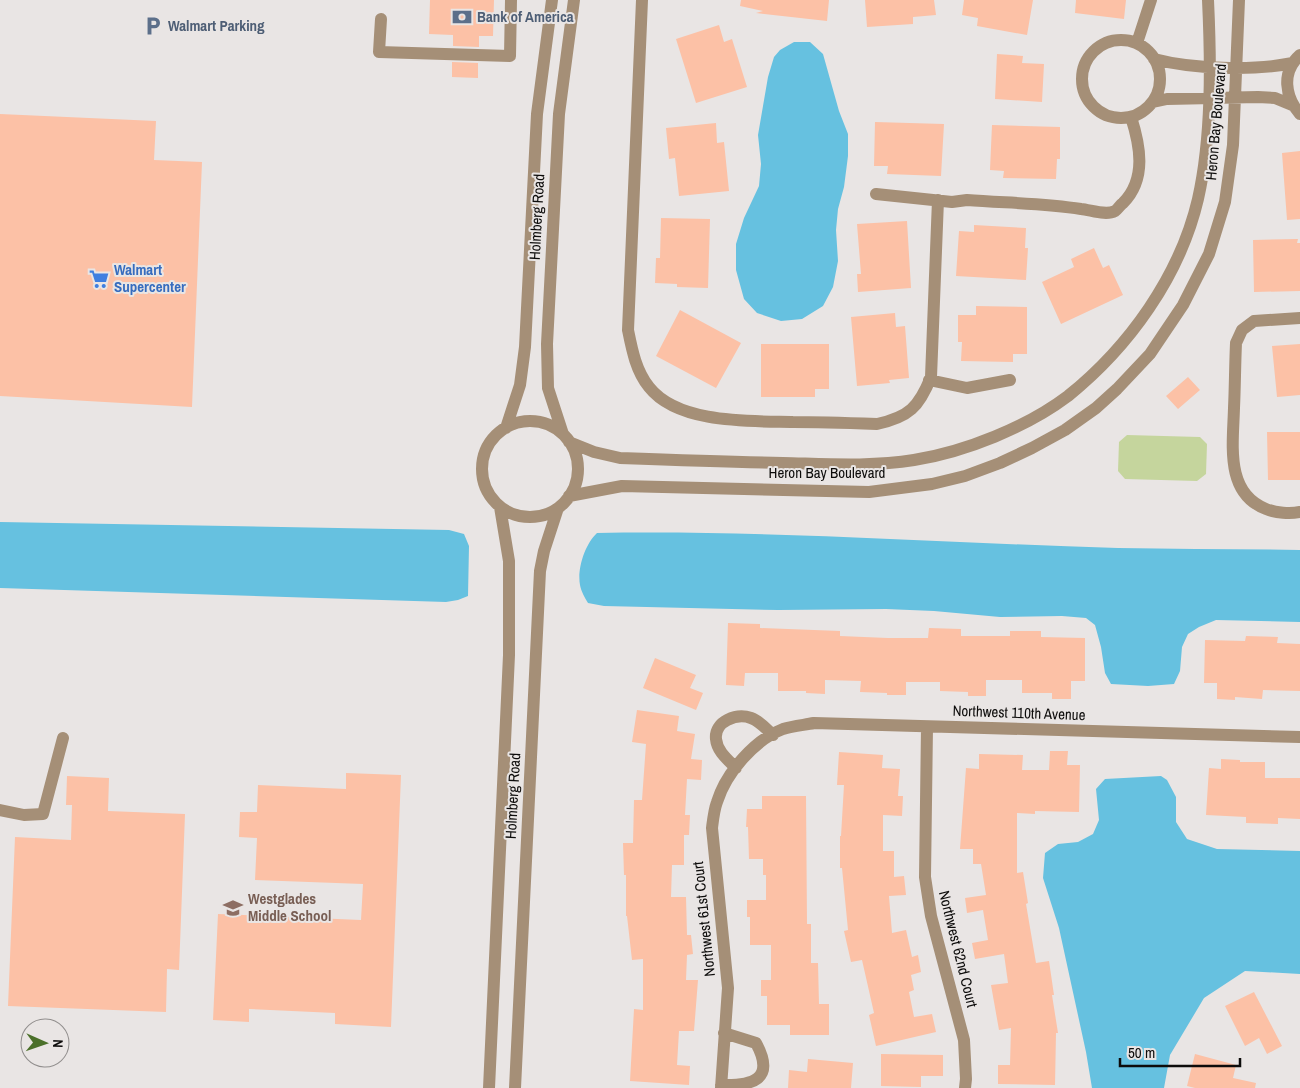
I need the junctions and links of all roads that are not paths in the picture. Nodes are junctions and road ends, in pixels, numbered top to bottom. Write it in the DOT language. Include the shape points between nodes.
graph roads {
  1 [pos="512,0"];
  2 [pos="552,0"];
  3 [pos="574,0"];
  4 [pos="642,0"];
  5 [pos="1151,0"];
  6 [pos="1208,0"];
  7 [pos="1239,0"];
  8 [pos="381,19"];
  9 [pos="1137,43"];
  10 [pos="1154,58"];
  11 [pos="1297,59"];
  12 [pos="1209,66"];
  13 [pos="1237,67"];
  14 [pos="1236,98"];
  15 [pos="1208,99"];
  16 [pos="1153,102"];
  17 [pos="1296,109"];
  18 [pos="1131,117"];
  19 [pos="876,194"];
  20 [pos="938,200"];
  21 [pos="1300,318"];
  22 [pos="930,380"];
  23 [pos="1010,380"];
  24 [pos="506,428"];
  25 [pos="566,438"];
  26 [pos="569,496"];
  27 [pos="500,507"];
  28 [pos="558,508"];
  29 [pos="1300,512"];
  30 [pos="927,727"];
  31 [pos="773,735"];
  32 [pos="1300,737"];
  33 [pos="63,738"];
  34 [pos="746,755"];
  35 [pos="736,768"];
  36 [pos="0,810"];
  37 [pos="724,1033"];
  38 [pos="721,1087"];
  39 [pos="489,1088"];
  40 [pos="515,1088"];
  41 [pos="965,1088"];
  1 -- 8 [label="street" via="510,56 379,52"];
  2 -- 24 [label="street, Holmberg Road" via="537,114 525,347 520,385"];
  3 -- 25 [label="street, Holmberg Road" via="559,114 547,344 548,388"];
  4 -- 22 [label="street" via="628,330 640,375 649,388 661,399 680,408 728,420 877,424 896,420 910,411 923,396"];
  5 -- 9 [label="street"];
  6 -- 12 [label="street, Heron Bay Boulevard"];
  7 -- 13 [label="street, Heron Bay Boulevard"];
  9 -- 10 [label="street"];
  9 -- 18 [label="street" via="1110,41 1098,47 1082,69 1081,83 1093,107 1104,115"];
  10 -- 12 [label="street" via="1174,64"];
  10 -- 16 [label="street" via="1160,80"];
  11 -- 13 [label="street" via="1258,68"];
  11 -- 17 [label="street" via="1289,69 1287,81 1288,93"];
  12 -- 13 [label="street"];
  12 -- 15 [label="street, Heron Bay Boulevard"];
  13 -- 14 [label="street, Heron Bay Boulevard"];
  14 -- 15 [label="street"];
  14 -- 17 [label="street" via="1275,98"];
  14 -- 26 [label="street, Heron Bay Boulevard" via="1225,202 1209,254 1183,306 1150,354 1118,389 1064,430 1024,452 965,476 897,490 622,486"];
  15 -- 16 [label="street"];
  15 -- 25 [label="street, Heron Bay Boulevard" via="1206,149 1198,200 1181,249 1158,295 1134,330 1100,367 1067,396 1027,421 947,454 867,465 620,458 594,452"];
  16 -- 18 [label="street"];
  18 -- 20 [label="street" via="1138,138 1139,174 1128,198 1114,212"];
  19 -- 20 [label="street"];
  20 -- 22 [label="street"];
  21 -- 29 [label="street" via="1254,321 1242,330 1236,344 1233,449 1234,470 1243,492 1255,504 1271,511"];
  22 -- 23 [label="street" via="967,388"];
  24 -- 25 [label="street" via="529,421 541,423 553,427"];
  24 -- 27 [label="street" via="494,438 482,466 490,496"];
  25 -- 26 [label="street" via="575,452 578,469 575,486"];
  26 -- 28 [label="street"];
  27 -- 28 [label="street" via="514,515 529,518"];
  27 -- 39 [label="street, Holmberg Road" via="510,561 509,655"];
  28 -- 40 [label="street, Holmberg Road" via="540,571"];
  30 -- 31 [label="street, Northwest 110th Avenue" via="814,723"];
  30 -- 32 [label="street, Northwest 110th Avenue"];
  30 -- 41 [label="street, Northwest 62nd Court" via="925,877 931,916 964,1040"];
  31 -- 34 [label="street, Northwest 110th Avenue"];
  31 -- 35 [label="street" via="744,716 728,719 722,724 717,731 718,747"];
  33 -- 36 [label="street" via="43,814 24,815"];
  34 -- 35 [label="street, Northwest 61st Court"];
  35 -- 37 [label="street, Northwest 61st Court" via="716,803 712,828 728,988"];
  37 -- 38 [label="street, Northwest 61st Court"];
  37 -- 38 [label="street" via="756,1043 763,1056 763,1067 756,1080 748,1084"];
}
